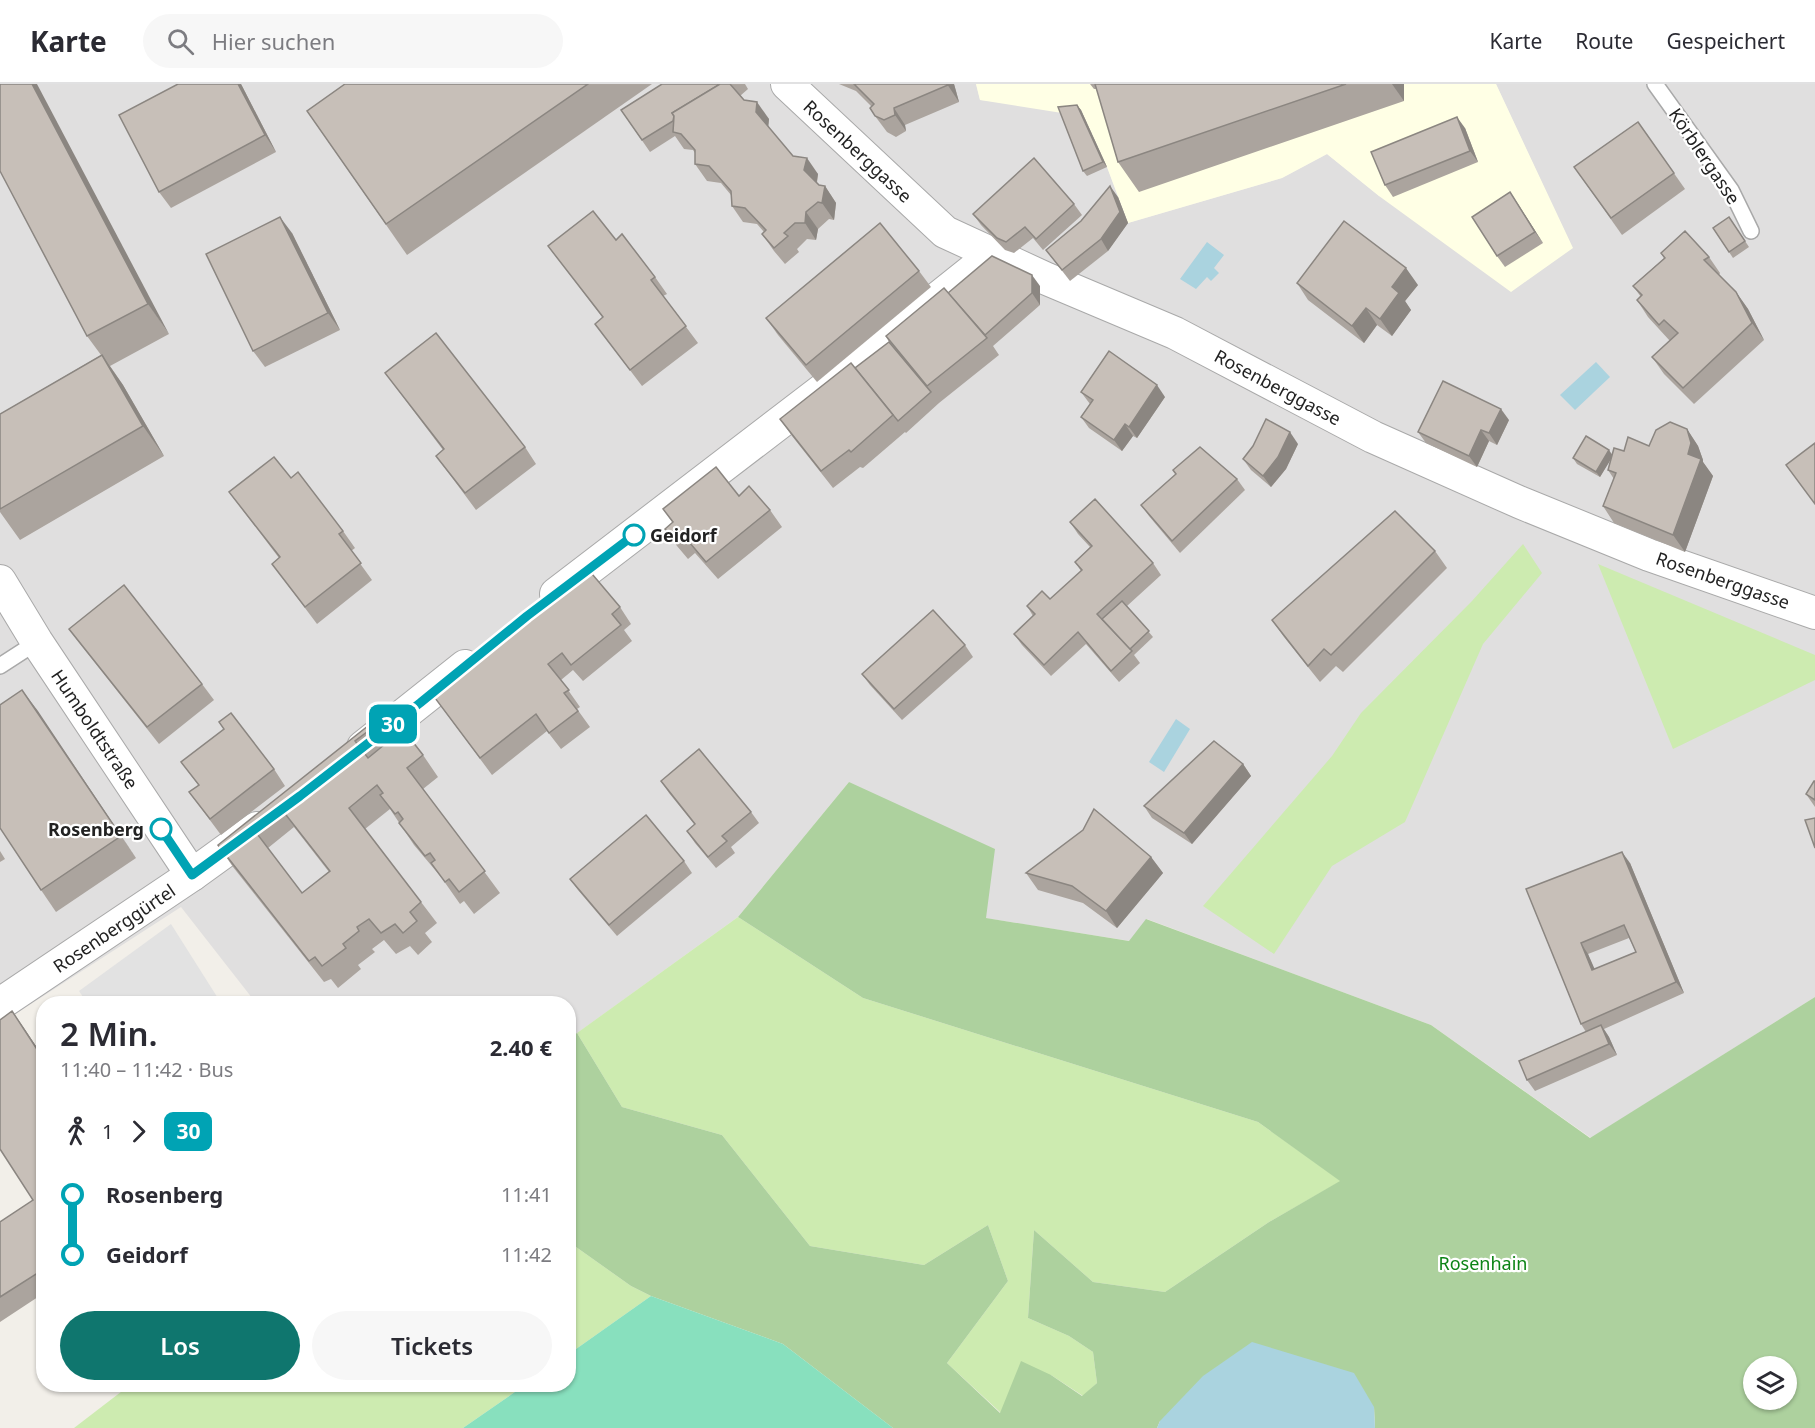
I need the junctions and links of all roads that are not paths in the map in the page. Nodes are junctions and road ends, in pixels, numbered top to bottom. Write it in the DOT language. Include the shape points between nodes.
graph roads {
  1 [pos="787,84"];
  2 [pos="1656,84"];
  3 [pos="1751,231"];
  4 [pos="993,254"];
  5 [pos="0,580"];
  6 [pos="536,609"];
  7 [pos="1815,613"];
  8 [pos="37,642"];
  9 [pos="491,645"];
  10 [pos="0,666"];
  11 [pos="338,767"];
  12 [pos="281,810"];
  13 [pos="192,875"];
  14 [pos="0,1004"];
  1 -- 4 [label="street, Rosenberggasse" via="945,232"];
  2 -- 3 [label="lane, Körblergasse" via="1731,190"];
  4 -- 6 [label="street"];
  4 -- 7 [label="street, Rosenberggasse" via="1174,333 1373,437 1519,502 1649,555"];
  5 -- 8 [label="street, Humboldtstraße"];
  8 -- 10 [label="lane"];
  8 -- 13 [label="street, Humboldtstraße"];
  9 -- 11 [label="street"];
  12 -- 13 [label="street, Rosenberggürtel"];
  13 -- 14 [label="street, Rosenberggürtel"];
}
